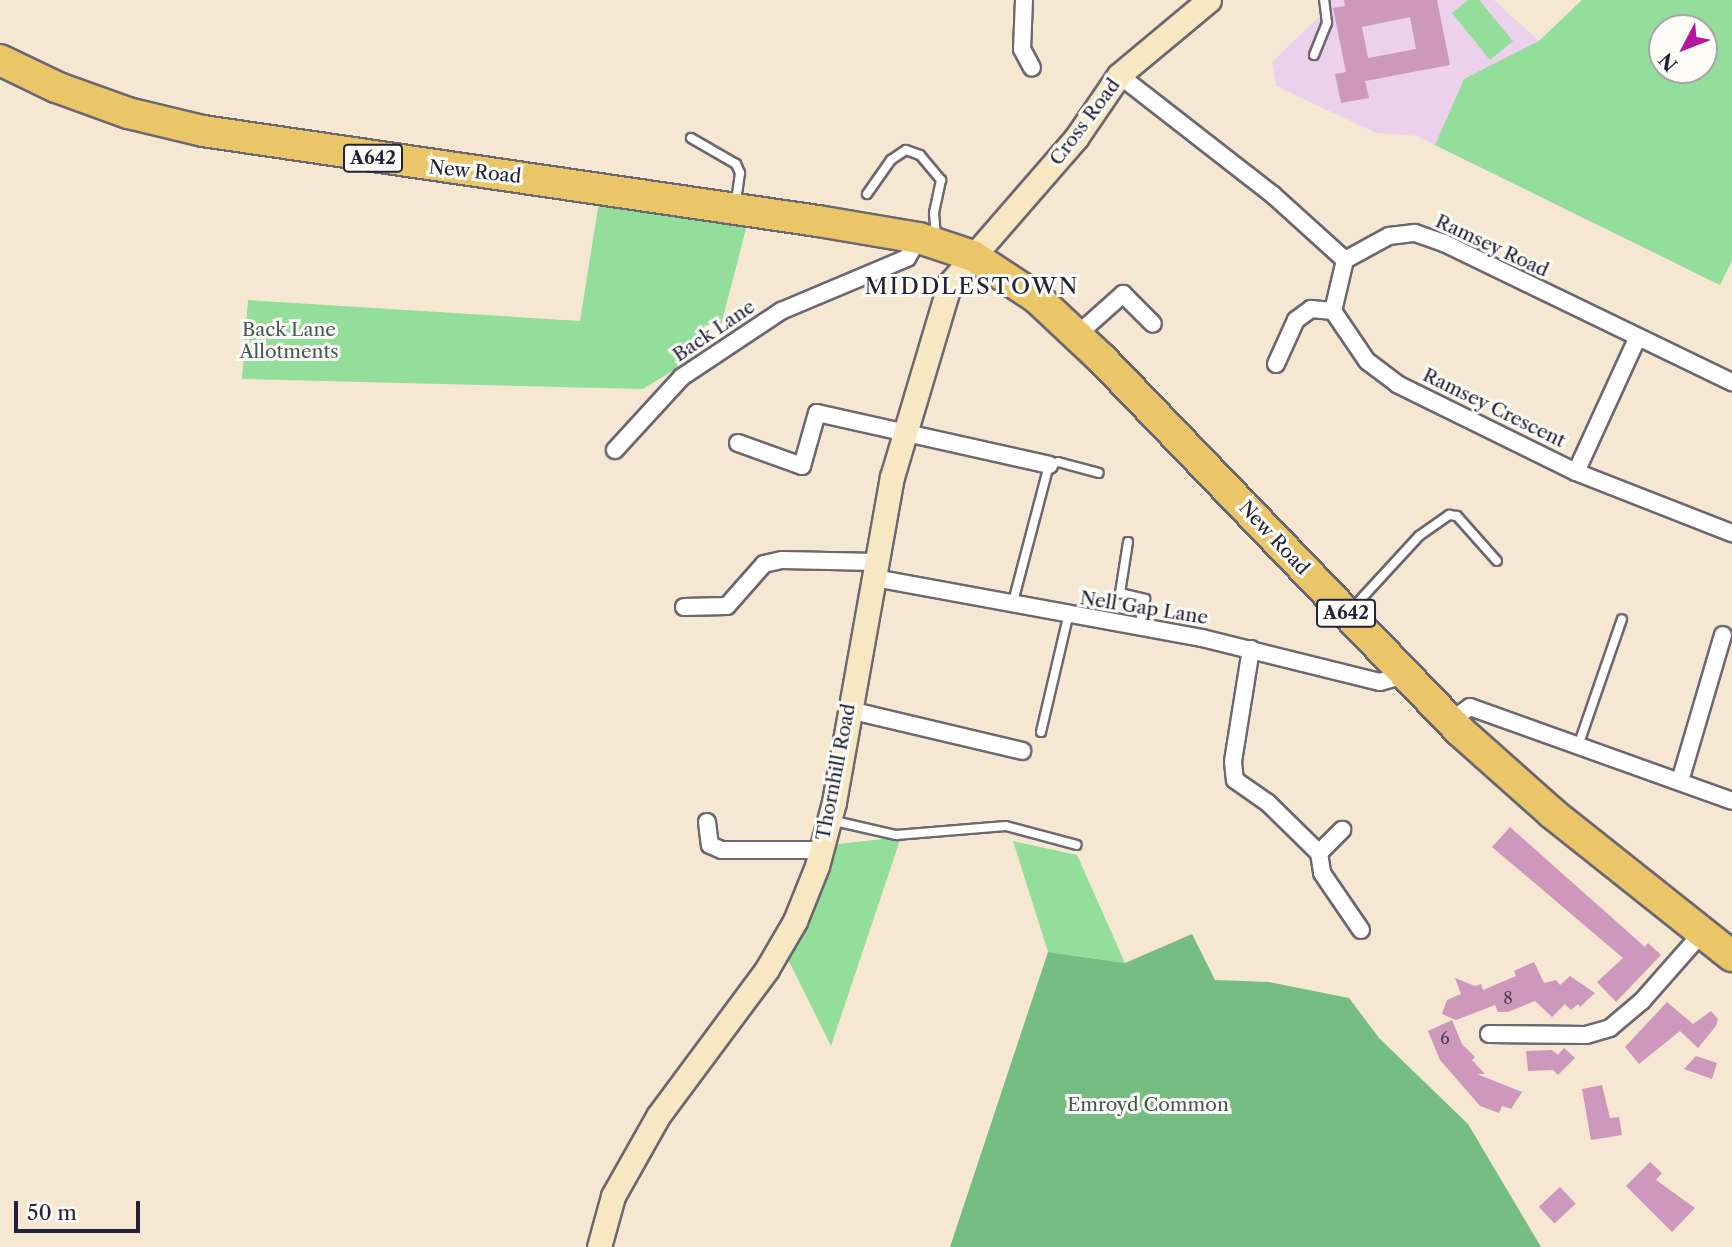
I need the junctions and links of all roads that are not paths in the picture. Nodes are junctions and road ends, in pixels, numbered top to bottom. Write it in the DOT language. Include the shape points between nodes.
graph roads {
  1 [pos="1024,0"];
  2 [pos="1209,0"];
  3 [pos="1324,0"];
  4 [pos="1314,55"];
  5 [pos="0,60"];
  6 [pos="1032,68"];
  7 [pos="1119,75"];
  8 [pos="691,138"];
  9 [pos="867,194"];
  10 [pos="734,208"];
  11 [pos="928,240"];
  12 [pos="973,256"];
  13 [pos="1345,260"];
  14 [pos="1333,311"];
  15 [pos="1153,324"];
  16 [pos="1077,335"];
  17 [pos="1637,339"];
  18 [pos="1276,364"];
  19 [pos="1732,382"];
  20 [pos="905,432"];
  21 [pos="738,443"];
  22 [pos="615,450"];
  23 [pos="1049,465"];
  24 [pos="1099,472"];
  25 [pos="1576,472"];
  26 [pos="1732,533"];
  27 [pos="1129,542"];
  28 [pos="1497,561"];
  29 [pos="876,570"];
  30 [pos="1013,602"];
  31 [pos="684,607"];
  32 [pos="1347,615"];
  33 [pos="1068,617"];
  34 [pos="1622,619"];
  35 [pos="1139,628"];
  36 [pos="1723,635"];
  37 [pos="1251,649"];
  38 [pos="1404,675"];
  39 [pos="849,710"];
  40 [pos="1450,721"];
  41 [pos="1041,732"];
  42 [pos="1578,746"];
  43 [pos="1022,751"];
  44 [pos="1680,780"];
  45 [pos="1732,801"];
  46 [pos="830,820"];
  47 [pos="707,822"];
  48 [pos="1342,830"];
  49 [pos="1077,845"];
  50 [pos="821,850"];
  51 [pos="1320,853"];
  52 [pos="1361,930"];
  53 [pos="1701,934"];
  54 [pos="1732,956"];
  55 [pos="1489,1034"];
  56 [pos="599,1247"];
  1 -- 6 [label="street" via="1022,48"];
  2 -- 7 [label="street, Cross Road"];
  3 -- 4 [label="lane" via="1327,23"];
  5 -- 10 [label="highway, New Road / A642" via="56,87 128,113 203,131"];
  7 -- 12 [label="street, Cross Road" via="1076,138"];
  7 -- 13 [label="street" via="1272,194"];
  8 -- 10 [label="lane" via="736,164 740,173"];
  9 -- 11 [label="lane" via="891,160 906,150 920,155 941,180"];
  10 -- 11 [label="highway, New Road / A642"];
  11 -- 12 [label="highway, New Road / A642"];
  11 -- 22 [label="street, Back Lane" via="907,258 879,272 818,291 781,310 682,377"];
  12 -- 16 [label="highway, New Road / A642" via="1037,298"];
  12 -- 20 [label="street, Thornhill Road" via="950,283"];
  13 -- 14 [label="street"];
  13 -- 17 [label="street, Ramsey Road" via="1388,236 1415,233"];
  14 -- 18 [label="street" via="1311,309 1296,320"];
  14 -- 25 [label="street, Ramsey Crescent" via="1367,361 1397,384"];
  15 -- 16 [label="street" via="1123,294"];
  16 -- 32 [label="highway, New Road / A642"];
  17 -- 19 [label="street, Ramsey Road"];
  17 -- 25 [label="street, Ramsey Crescent"];
  20 -- 21 [label="street" via="817,413 802,466"];
  20 -- 23 [label="street"];
  20 -- 29 [label="street, Thornhill Road"];
  23 -- 24 [label="lane" via="1058,462"];
  23 -- 30 [label="lane"];
  25 -- 26 [label="street"];
  27 -- 35 [label="lane" via="1120,593 1145,599"];
  28 -- 32 [label="lane" via="1457,516 1448,515 1419,536"];
  29 -- 30 [label="street, Nell Gap Lane"];
  29 -- 31 [label="street, Nell Gap Lane" via="782,559 764,564 726,606"];
  29 -- 39 [label="street, Thornhill Road"];
  30 -- 33 [label="street, Nell Gap Lane"];
  32 -- 38 [label="highway, New Road / A642"];
  33 -- 35 [label="street, Nell Gap Lane"];
  33 -- 41 [label="lane"];
  34 -- 42 [label="lane"];
  35 -- 37 [label="street, Nell Gap Lane"];
  36 -- 44 [label="street"];
  37 -- 38 [label="street, Nell Gap Lane" via="1380,682"];
  37 -- 51 [label="street" via="1233,762 1236,780 1268,803"];
  38 -- 40 [label="highway, New Road / A642"];
  39 -- 43 [label="street"];
  39 -- 46 [label="street, Thornhill Road"];
  40 -- 42 [label="street" via="1470,707"];
  40 -- 53 [label="highway, New Road / A642" via="1552,813"];
  42 -- 44 [label="street"];
  44 -- 45 [label="street"];
  46 -- 49 [label="lane" via="896,835 1006,826"];
  46 -- 50 [label="street, Thornhill Road"];
  47 -- 50 [label="street" via="710,845 722,850"];
  48 -- 51 [label="street"];
  50 -- 56 [label="street, Thornhill Road" via="795,922 767,969 658,1116 613,1196"];
  51 -- 52 [label="street" via="1322,873"];
  53 -- 54 [label="highway, New Road / A642"];
  53 -- 55 [label="street" via="1642,1000 1610,1028 1586,1035"];
}
